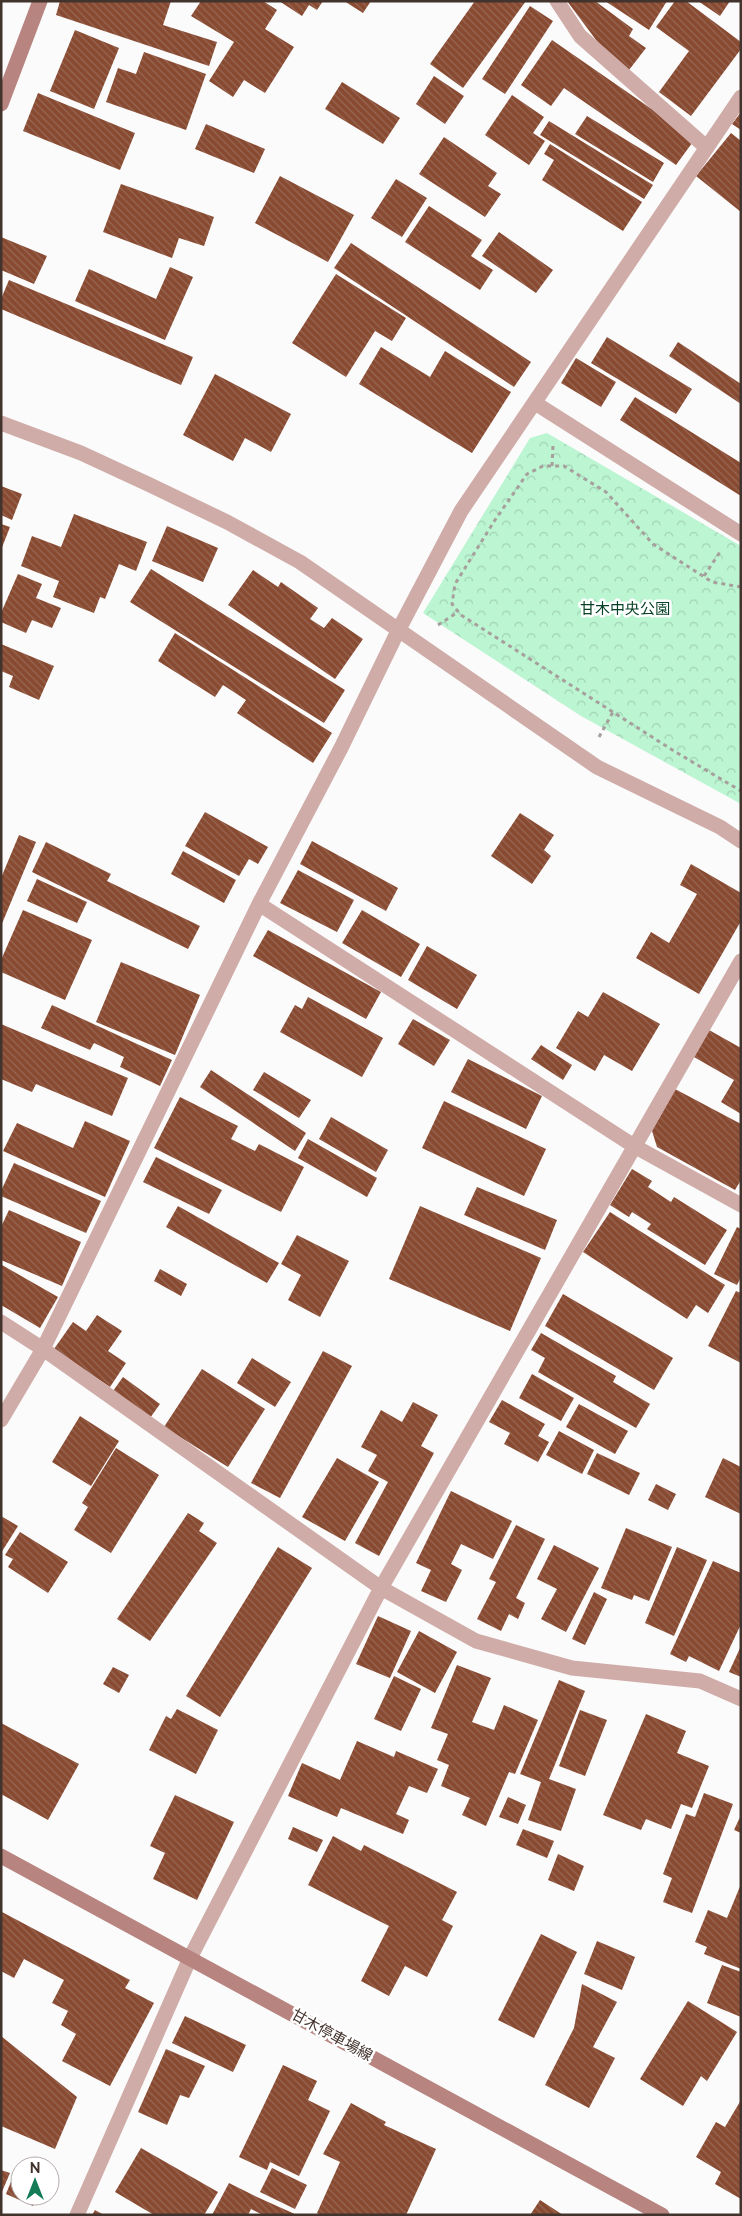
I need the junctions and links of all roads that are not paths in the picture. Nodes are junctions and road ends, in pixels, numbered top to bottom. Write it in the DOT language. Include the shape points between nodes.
graph roads {
  1 [pos="40,1"];
  2 [pos="557,1"];
  3 [pos="741,97"];
  4 [pos="1,104"];
  5 [pos="706,147"];
  6 [pos="535,403"];
  7 [pos="1,423"];
  8 [pos="741,534"];
  9 [pos="398,631"];
  10 [pos="741,841"];
  11 [pos="259,904"];
  12 [pos="741,961"];
  13 [pos="634,1146"];
  14 [pos="741,1205"];
  15 [pos="1,1322"];
  16 [pos="43,1349"];
  17 [pos="1,1420"];
  18 [pos="381,1588"];
  19 [pos="741,1698"];
  20 [pos="1,1856"];
  21 [pos="190,1958"];
  22 [pos="77,2215"];
  23 [pos="662,2215"];
  1 -- 4 [label="main road"];
  2 -- 5 [label="street" via="580,36"];
  3 -- 5 [label="street"];
  5 -- 6 [label="street"];
  6 -- 8 [label="street"];
  6 -- 9 [label="street" via="461,511"];
  7 -- 9 [label="street" via="81,453 227,522 300,562"];
  9 -- 10 [label="street" via="597,767 720,827"];
  9 -- 11 [label="street" via="342,748"];
  11 -- 13 [label="street"];
  11 -- 16 [label="street"];
  12 -- 13 [label="street"];
  13 -- 14 [label="street"];
  13 -- 18 [label="street"];
  15 -- 16 [label="street"];
  16 -- 17 [label="street"];
  16 -- 18 [label="street"];
  18 -- 19 [label="street" via="476,1641 572,1668 700,1681"];
  18 -- 21 [label="street"];
  20 -- 21 [label="main road, 甘木停車場線"];
  21 -- 22 [label="street"];
  21 -- 23 [label="main road, 甘木停車場線"];
}
